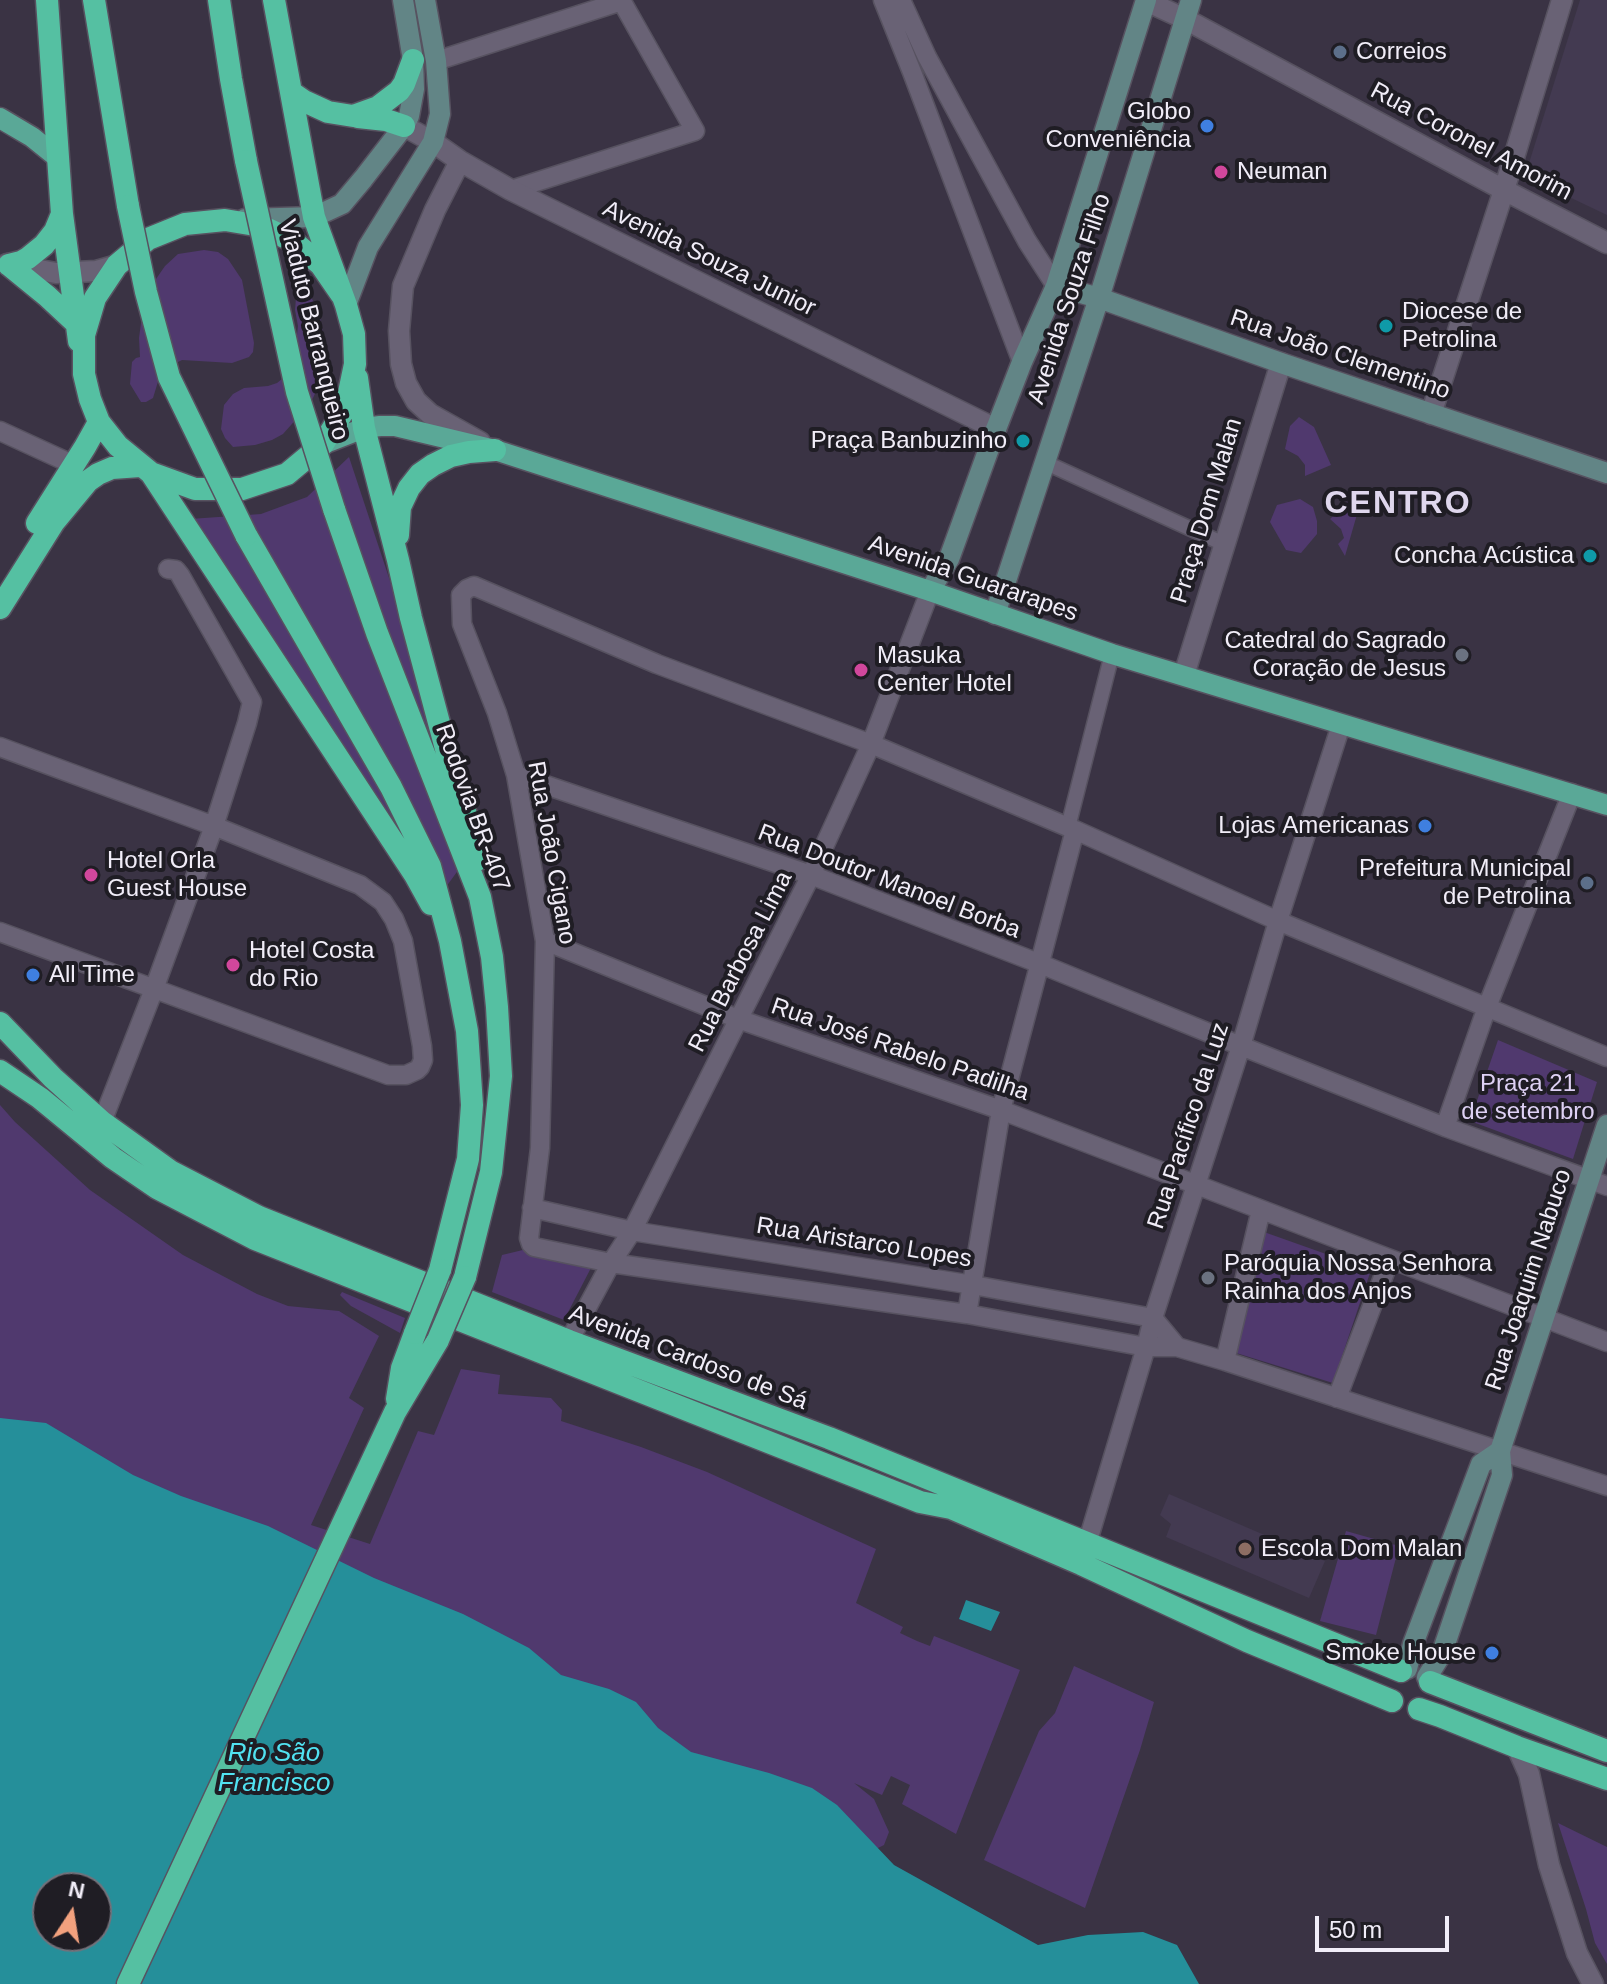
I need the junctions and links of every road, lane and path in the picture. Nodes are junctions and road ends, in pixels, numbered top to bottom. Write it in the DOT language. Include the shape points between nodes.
graph roads {
  1 [pos="47,0"];
  2 [pos="94,0"];
  3 [pos="219,0"];
  4 [pos="274,0"];
  5 [pos="403,0"];
  6 [pos="425,0"];
  7 [pos="622,0"];
  8 [pos="883,0"];
  9 [pos="901,0"];
  10 [pos="1146,0"];
  11 [pos="1562,0"];
  12 [pos="1188,9"];
  13 [pos="413,60"];
  14 [pos="436,61"];
  15 [pos="291,92"];
  16 [pos="353,116"];
  17 [pos="0,118"];
  18 [pos="404,126"];
  19 [pos="433,142"];
  20 [pos="58,158"];
  21 [pos="460,161"];
  22 [pos="511,190"];
  23 [pos="1504,190"];
  24 [pos="62,214"];
  25 [pos="314,217"];
  26 [pos="225,220"];
  27 [pos="1607,243"];
  28 [pos="4,264"];
  29 [pos="117,265"];
  30 [pos="70,273"];
  31 [pos="1056,286"];
  32 [pos="1099,298"];
  33 [pos="343,300"];
  34 [pos="77,324"];
  35 [pos="1022,362"];
  36 [pos="1281,363"];
  37 [pos="355,364"];
  38 [pos="84,374"];
  39 [pos="1431,414"];
  40 [pos="99,422"];
  41 [pos="364,428"];
  42 [pos="996,429"];
  43 [pos="0,431"];
  44 [pos="323,444"];
  45 [pos="495,450"];
  46 [pos="1044,462"];
  47 [pos="74,465"];
  48 [pos="145,469"];
  49 [pos="1607,473"];
  50 [pos="334,509"];
  51 [pos="1224,544"];
  52 [pos="398,560"];
  53 [pos="168,569"];
  54 [pos="0,580"];
  55 [pos="930,591"];
  56 [pos="0,608"];
  57 [pos="995,614"];
  58 [pos="1112,654"];
  59 [pos="1184,675"];
  60 [pos="1341,725"];
  61 [pos="871,744"];
  62 [pos="0,747"];
  63 [pos="516,775"];
  64 [pos="1572,793"];
  65 [pos="1607,805"];
  66 [pos="214,826"];
  67 [pos="1072,829"];
  68 [pos="811,875"];
  69 [pos="480,897"];
  70 [pos="1278,921"];
  71 [pos="0,932"];
  72 [pos="450,941"];
  73 [pos="545,941"];
  74 [pos="1038,963"];
  75 [pos="154,989"];
  76 [pos="1487,1007"];
  77 [pos="738,1019"];
  78 [pos="0,1023"];
  79 [pos="1241,1046"];
  80 [pos="1607,1057"];
  81 [pos="0,1071"];
  82 [pos="1001,1110"];
  83 [pos="102,1122"];
  84 [pos="1607,1125"];
  85 [pos="1445,1127"];
  86 [pos="1598,1183"];
  87 [pos="1196,1184"];
  88 [pos="532,1208"];
  89 [pos="1261,1210"];
  90 [pos="632,1231"];
  91 [pos="1390,1259"];
  92 [pos="611,1263"];
  93 [pos="973,1285"];
  94 [pos="967,1314"];
  95 [pos="1153,1318"];
  96 [pos="1545,1318"];
  97 [pos="569,1341"];
  98 [pos="1607,1342"];
  99 [pos="1146,1347"];
  100 [pos="1177,1347"];
  101 [pos="1225,1361"];
  102 [pos="1337,1398"];
  103 [pos="395,1412"];
  104 [pos="1500,1451"];
  105 [pos="1607,1486"];
  106 [pos="1087,1544"];
  107 [pos="1416,1675"];
  108 [pos="1392,1701"];
  109 [pos="1419,1709"];
  110 [pos="1517,1747"];
  111 [pos="1607,1751"];
  112 [pos="1607,1779"];
  113 [pos="128,1984"];
  114 [pos="1593,1984"];
  1 -- 20 [label="highway"];
  2 -- 72 [label="highway, bridge" via="128,206 169,377 246,535 391,787 430,866"];
  3 -- 50 [label="highway, Viaduto Barranqueiro, bridge" via="246,161 297,392"];
  4 -- 15 [label="highway"];
  5 -- 13 [label="main road"];
  6 -- 14 [label="main road"];
  7 -- 14 [label="street"];
  7 -- 22 [label="street" via="695,131"];
  8 -- 35 [label="street"];
  9 -- 31 [label="street" via="927,57"];
  10 -- 12 [label="street, Rua Coronel Amorim"];
  10 -- 31 [label="main road, Avenida Souza Filho"];
  11 -- 23 [label="street"];
  12 -- 23 [label="street, Rua Coronel Amorim"];
  12 -- 32 [label="main road, Avenida Souza Filho"];
  13 -- 16 [label="highway" via="399,91 378,107"];
  13 -- 18 [label="main road" via="414,89"];
  14 -- 19 [label="main road" via="440,114"];
  15 -- 16 [label="highway" via="328,112"];
  15 -- 25 [label="highway"];
  16 -- 18 [label="highway"];
  17 -- 20 [label="main road"];
  18 -- 19 [label="street, Avenida Souza Junior"];
  18 -- 25 [label="main road" via="342,204"];
  19 -- 21 [label="street, Avenida Souza Junior"];
  19 -- 33 [label="main road" via="368,247"];
  20 -- 24 [label="highway"];
  21 -- 22 [label="street, Avenida Souza Junior"];
  21 -- 45 [label="street" via="403,286 401,364 416,401 430,414"];
  22 -- 42 [label="street, Avenida Souza Junior"];
  23 -- 27 [label="street, Rua Coronel Amorim"];
  23 -- 39 [label="street"];
  24 -- 28 [label="highway" via="44,245 28,258"];
  24 -- 30 [label="highway"];
  25 -- 26 [label="main road"];
  25 -- 33 [label="highway"];
  26 -- 29 [label="highway" via="185,224 160,234"];
  26 -- 33 [label="highway" via="261,226 293,241 321,265"];
  28 -- 30 [label="street"];
  28 -- 34 [label="highway"];
  29 -- 30 [label="street"];
  29 -- 38 [label="highway" via="95,298 84,335"];
  30 -- 34 [label="highway"];
  31 -- 32 [label="main road, Rua João Clementino"];
  31 -- 35 [label="main road, Avenida Souza Filho"];
  32 -- 36 [label="main road, Rua João Clementino"];
  32 -- 46 [label="main road, Avenida Souza Filho"];
  33 -- 37 [label="highway" via="354,334"];
  34 -- 38 [label="highway"];
  35 -- 42 [label="main road, Avenida Souza Filho"];
  36 -- 39 [label="main road, Rua João Clementino"];
  36 -- 51 [label="street, Praça Dom Malan"];
  37 -- 41 [label="highway"];
  37 -- 44 [label="highway" via="346,407"];
  38 -- 40 [label="highway"];
  39 -- 49 [label="main road, Rua João Clementino"];
  40 -- 47 [label="highway"];
  40 -- 48 [label="highway"];
  41 -- 44 [label="main road, Avenida Guararapes"];
  41 -- 45 [label="main road, Avenida Guararapes" via="395,426"];
  41 -- 52 [label="highway"];
  42 -- 55 [label="main road, Avenida Souza Filho" via="949,559"];
  43 -- 47 [label="street"];
  44 -- 48 [label="highway" via="287,474 242,489 195,489"];
  45 -- 52 [label="highway" via="451,456 420,474 400,507"];
  45 -- 55 [label="main road, Avenida Guararapes"];
  46 -- 51 [label="street"];
  46 -- 57 [label="main road, Avenida Souza Filho"];
  47 -- 54 [label="highway"];
  48 -- 56 [label="highway" via="112,468 88,481 54,522"];
  48 -- 72 [label="highway" via="415,875"];
  50 -- 69 [label="highway, Rodovia BR-407"];
  51 -- 59 [label="street, Praça Dom Malan"];
  52 -- 69 [label="highway" via="476,848"];
  53 -- 66 [label="street" via="180,575 252,702"];
  55 -- 57 [label="main road, Avenida Guararapes"];
  55 -- 61 [label="street, Rua Barbosa Lima"];
  57 -- 58 [label="main road, Avenida Guararapes"];
  58 -- 59 [label="main road, Avenida Guararapes"];
  58 -- 67 [label="street"];
  59 -- 60 [label="main road, Avenida Guararapes"];
  60 -- 64 [label="main road, Avenida Guararapes"];
  60 -- 70 [label="street, Rua Pacífico da Luz"];
  61 -- 63 [label="street, Rua João Cigano" via="657,664 474,586 461,595 462,624"];
  61 -- 67 [label="street"];
  61 -- 68 [label="street, Rua Barbosa Lima"];
  62 -- 66 [label="street"];
  63 -- 68 [label="street, Rua Doutor Manoel Borba"];
  63 -- 73 [label="street, Rua João Cigano"];
  64 -- 65 [label="main road, Avenida Guararapes"];
  64 -- 76 [label="street"];
  66 -- 75 [label="street"];
  66 -- 75 [label="street" via="360,885 383,902 403,941 423,1060 406,1075 388,1075"];
  67 -- 70 [label="street"];
  67 -- 74 [label="street"];
  68 -- 74 [label="street, Rua Doutor Manoel Borba"];
  68 -- 77 [label="street, Rua Barbosa Lima"];
  69 -- 103 [label="highway, Rodovia BR-407, bridge" via="492,957 501,1076 491,1172 465,1277 438,1340"];
  70 -- 76 [label="street"];
  70 -- 79 [label="street, Rua Pacífico da Luz"];
  71 -- 75 [label="street"];
  72 -- 103 [label="highway, bridge" via="467,1031 472,1105 468,1159 440,1270 402,1368"];
  73 -- 77 [label="street, Rua José Rabelo Padilha"];
  73 -- 88 [label="street, Rua João Cigano" via="540,1148"];
  74 -- 79 [label="street, Rua Doutor Manoel Borba"];
  74 -- 82 [label="street"];
  75 -- 83 [label="street"];
  76 -- 80 [label="street"];
  76 -- 85 [label="street"];
  77 -- 82 [label="street, Rua José Rabelo Padilha"];
  77 -- 90 [label="street, Rua Barbosa Lima"];
  78 -- 83 [label="highway, Avenida Cardoso de Sá"];
  79 -- 85 [label="street, Rua Doutor Manoel Borba"];
  79 -- 87 [label="street, Rua Pacífico da Luz"];
  81 -- 108 [label="highway, Avenida Cardoso de Sá" via="157,1188 255,1239 920,1502 951,1508"];
  82 -- 87 [label="street, Rua José Rabelo Padilha"];
  82 -- 93 [label="street"];
  83 -- 97 [label="highway, Avenida Cardoso de Sá" via="170,1171 259,1217"];
  84 -- 86 [label="main road, Rua Joaquim Nabuco"];
  85 -- 86 [label="street, Rua Doutor Manoel Borba"];
  86 -- 96 [label="main road, Rua Joaquim Nabuco"];
  87 -- 89 [label="street, Rua José Rabelo Padilha"];
  87 -- 95 [label="street, Rua Pacífico da Luz"];
  88 -- 90 [label="street, Rua Aristarco Lopes"];
  88 -- 92 [label="street, Rua João Cigano" via="529,1238 534,1247"];
  89 -- 91 [label="street, Rua José Rabelo Padilha"];
  89 -- 101 [label="street"];
  90 -- 92 [label="street, Rua Barbosa Lima"];
  90 -- 93 [label="street, Rua Aristarco Lopes"];
  91 -- 96 [label="street, Rua José Rabelo Padilha"];
  91 -- 102 [label="street"];
  92 -- 94 [label="street"];
  92 -- 97 [label="street, Rua Barbosa Lima"];
  93 -- 94 [label="street"];
  93 -- 95 [label="street, Rua Aristarco Lopes"];
  94 -- 99 [label="street"];
  95 -- 99 [label="street, Rua Pacífico da Luz"];
  95 -- 100 [label="street"];
  96 -- 98 [label="street, Rua José Rabelo Padilha"];
  96 -- 104 [label="main road, Rua Joaquim Nabuco"];
  97 -- 106 [label="highway, Avenida Cardoso de Sá" via="829,1438"];
  99 -- 100 [label="street"];
  99 -- 106 [label="street, Rua Pacífico da Luz"];
  100 -- 101 [label="street"];
  101 -- 102 [label="street"];
  102 -- 104 [label="street"];
  103 -- 113 [label="highway"];
  104 -- 105 [label="street"];
  104 -- 107 [label="main road, Rua Joaquim Nabuco" via="1502,1475 1442,1653"];
  104 -- 107 [label="main road, Rua Joaquim Nabuco" via="1481,1464 1413,1644"];
  106 -- 107 [label="highway, Avenida Cardoso de Sá"];
  107 -- 108 [label="highway" via="1393,1678"];
  107 -- 109 [label="highway" via="1431,1687"];
  107 -- 111 [label="highway, Avenida Cardoso de Sá"];
  108 -- 109 [label="highway" via="1404,1710"];
  109 -- 110 [label="highway"];
  110 -- 112 [label="highway"];
  110 -- 114 [label="street" via="1577,1953"];
}
